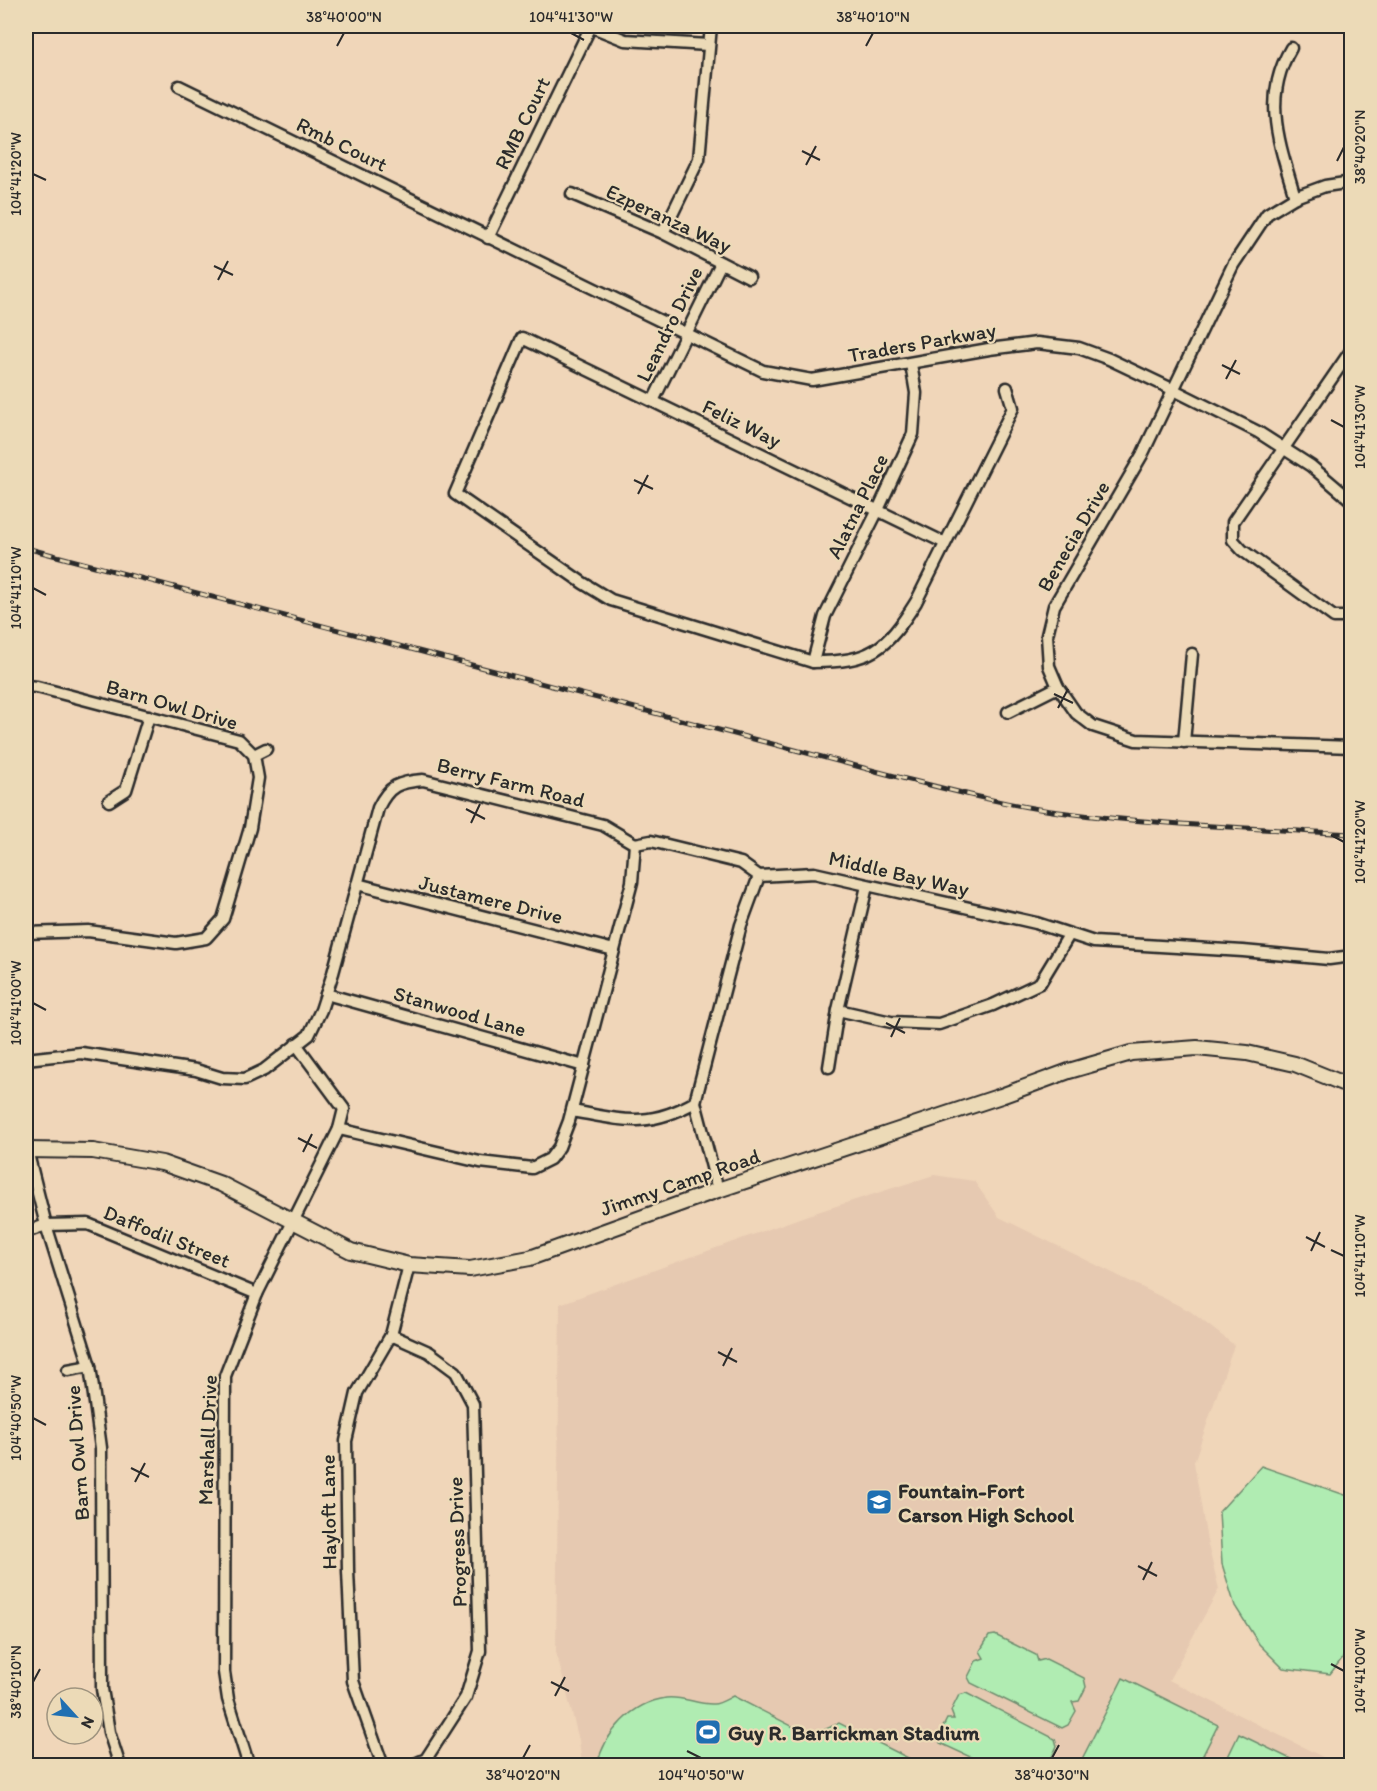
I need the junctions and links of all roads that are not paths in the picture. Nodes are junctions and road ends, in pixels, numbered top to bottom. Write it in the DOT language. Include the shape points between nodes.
graph roads {
  1 [pos="591,26"];
  2 [pos="711,26"];
  3 [pos="708,45"];
  4 [pos="1291,48"];
  5 [pos="179,86"];
  6 [pos="1352,182"];
  7 [pos="572,194"];
  8 [pos="1295,197"];
  9 [pos="663,233"];
  10 [pos="488,238"];
  11 [pos="721,263"];
  12 [pos="749,277"];
  13 [pos="687,335"];
  14 [pos="1352,349"];
  15 [pos="911,364"];
  16 [pos="1007,388"];
  17 [pos="1174,390"];
  18 [pos="653,401"];
  19 [pos="1282,448"];
  20 [pos="1352,501"];
  21 [pos="878,510"];
  22 [pos="945,543"];
  23 [pos="1352,614"];
  24 [pos="1192,654"];
  25 [pos="813,662"];
  26 [pos="26,686"];
  27 [pos="1058,687"];
  28 [pos="1008,712"];
  29 [pos="149,716"];
  30 [pos="1184,742"];
  31 [pos="1352,747"];
  32 [pos="266,749"];
  33 [pos="254,755"];
  34 [pos="109,801"];
  35 [pos="636,844"];
  36 [pos="759,876"];
  37 [pos="357,884"];
  38 [pos="867,886"];
  39 [pos="26,933"];
  40 [pos="1069,934"];
  41 [pos="614,950"];
  42 [pos="1352,956"];
  43 [pos="326,994"];
  44 [pos="838,1010"];
  45 [pos="296,1044"];
  46 [pos="26,1059"];
  47 [pos="584,1066"];
  48 [pos="829,1067"];
  49 [pos="1352,1087"];
  50 [pos="695,1102"];
  51 [pos="572,1111"];
  52 [pos="339,1130"];
  53 [pos="26,1149"];
  54 [pos="718,1190"];
  55 [pos="294,1222"];
  56 [pos="46,1225"];
  57 [pos="26,1233"];
  58 [pos="409,1265"];
  59 [pos="257,1294"];
  60 [pos="391,1335"];
  61 [pos="90,1366"];
  62 [pos="68,1370"];
  63 [pos="120,1766"];
  64 [pos="249,1766"];
  65 [pos="383,1766"];
  66 [pos="410,1766"];
  1 -- 3 [label="street" via="625,40"];
  1 -- 10 [label="street, RMB Court"];
  2 -- 3 [label="street"];
  3 -- 9 [label="street" via="699,159"];
  4 -- 8 [label="street" via="1281,66 1275,115"];
  5 -- 10 [label="street, Rmb Court"];
  6 -- 8 [label="street, Benecia Drive" via="1324,186"];
  7 -- 9 [label="street, Ezperanza Way"];
  8 -- 17 [label="street, Benecia Drive" via="1267,214 1233,266"];
  9 -- 11 [label="street, Ezperanza Way"];
  10 -- 13 [label="street, Traders Parkway"];
  11 -- 12 [label="street, Ezperanza Way"];
  11 -- 13 [label="street, Leandro Drive"];
  13 -- 15 [label="street, Traders Parkway" via="763,371 812,380"];
  13 -- 18 [label="street, Leandro Drive"];
  14 -- 19 [label="street"];
  15 -- 17 [label="street, Traders Parkway" via="1037,343 1079,348"];
  15 -- 21 [label="street, Alatna Place" via="916,393 913,434"];
  16 -- 22 [label="street" via="1013,408"];
  17 -- 19 [label="street, Traders Parkway"];
  17 -- 27 [label="street, Benecia Drive" via="1142,455 1054,606 1047,635 1049,666"];
  18 -- 21 [label="street, Feliz Way"];
  18 -- 25 [label="street, Feliz Way" via="522,338 455,494 612,600"];
  19 -- 20 [label="street, Traders Parkway" via="1311,466"];
  19 -- 23 [label="street" via="1233,522 1233,540 1334,617"];
  21 -- 22 [label="street, Feliz Way"];
  21 -- 25 [label="street, Alatna Place" via="825,616"];
  22 -- 25 [label="street" via="897,632 872,653 841,662"];
  24 -- 30 [label="street"];
  26 -- 29 [label="street, Barn Owl Drive"];
  27 -- 28 [label="street"];
  27 -- 30 [label="street, Benecia Drive" via="1076,713 1093,726 1136,740"];
  29 -- 33 [label="street, Barn Owl Drive" via="239,740"];
  29 -- 34 [label="street" via="126,790"];
  30 -- 31 [label="street, Benecia Drive"];
  32 -- 33 [label="street"];
  33 -- 39 [label="street, Barn Owl Drive" via="258,778 250,828 223,919 206,938 176,943 88,931"];
  35 -- 36 [label="street" via="651,840 741,863"];
  35 -- 37 [label="street, Berry Farm Road" via="603,825 423,780 404,782 385,792"];
  35 -- 41 [label="street" via="632,882"];
  36 -- 38 [label="street, Middle Bay Way" via="814,873"];
  36 -- 50 [label="street" via="741,925"];
  37 -- 41 [label="street, Justamere Drive"];
  37 -- 43 [label="street, Berry Farm Road"];
  38 -- 40 [label="street, Middle Bay Way" via="1036,923"];
  38 -- 44 [label="street"];
  40 -- 42 [label="street, Middle Bay Way" via="1094,942 1329,959"];
  40 -- 44 [label="street" via="1040,983 939,1024 891,1022"];
  41 -- 47 [label="street"];
  43 -- 45 [label="street, Berry Farm Road" via="309,1035"];
  43 -- 47 [label="street, Stanwood Lane"];
  44 -- 48 [label="street"];
  45 -- 46 [label="street, Berry Farm Road" via="264,1070 245,1079 81,1053"];
  45 -- 52 [label="street, Marshall Drive" via="344,1109"];
  47 -- 51 [label="street"];
  49 -- 54 [label="street, Jimmy Camp Road" via="1295,1064 1247,1053 1197,1048 1131,1053"];
  50 -- 51 [label="street" via="675,1113 630,1121"];
  50 -- 54 [label="street"];
  51 -- 52 [label="street" via="559,1147 550,1159 532,1168 480,1162"];
  52 -- 55 [label="street, Marshall Drive"];
  53 -- 55 [label="street, Jimmy Camp Road" via="93,1151 162,1163 221,1184"];
  53 -- 56 [label="street, Barn Owl Drive"];
  54 -- 58 [label="street, Jimmy Camp Road" via="530,1258 470,1269"];
  55 -- 58 [label="street, Jimmy Camp Road" via="351,1251"];
  55 -- 59 [label="street, Marshall Drive"];
  56 -- 57 [label="street, Daffodil Street"];
  56 -- 59 [label="street, Daffodil Street" via="88,1224"];
  56 -- 61 [label="street, Barn Owl Drive"];
  58 -- 60 [label="street, Hayloft Lane"];
  59 -- 64 [label="street, Marshall Drive" via="225,1376 224,1672 228,1699"];
  60 -- 65 [label="street, Hayloft Lane" via="357,1393 346,1441 353,1682"];
  60 -- 66 [label="street, Progress Drive" via="429,1352 456,1372 473,1404 480,1652 466,1697 426,1759"];
  61 -- 62 [label="street"];
  61 -- 63 [label="street, Barn Owl Drive" via="100,1448 102,1689"];
}
